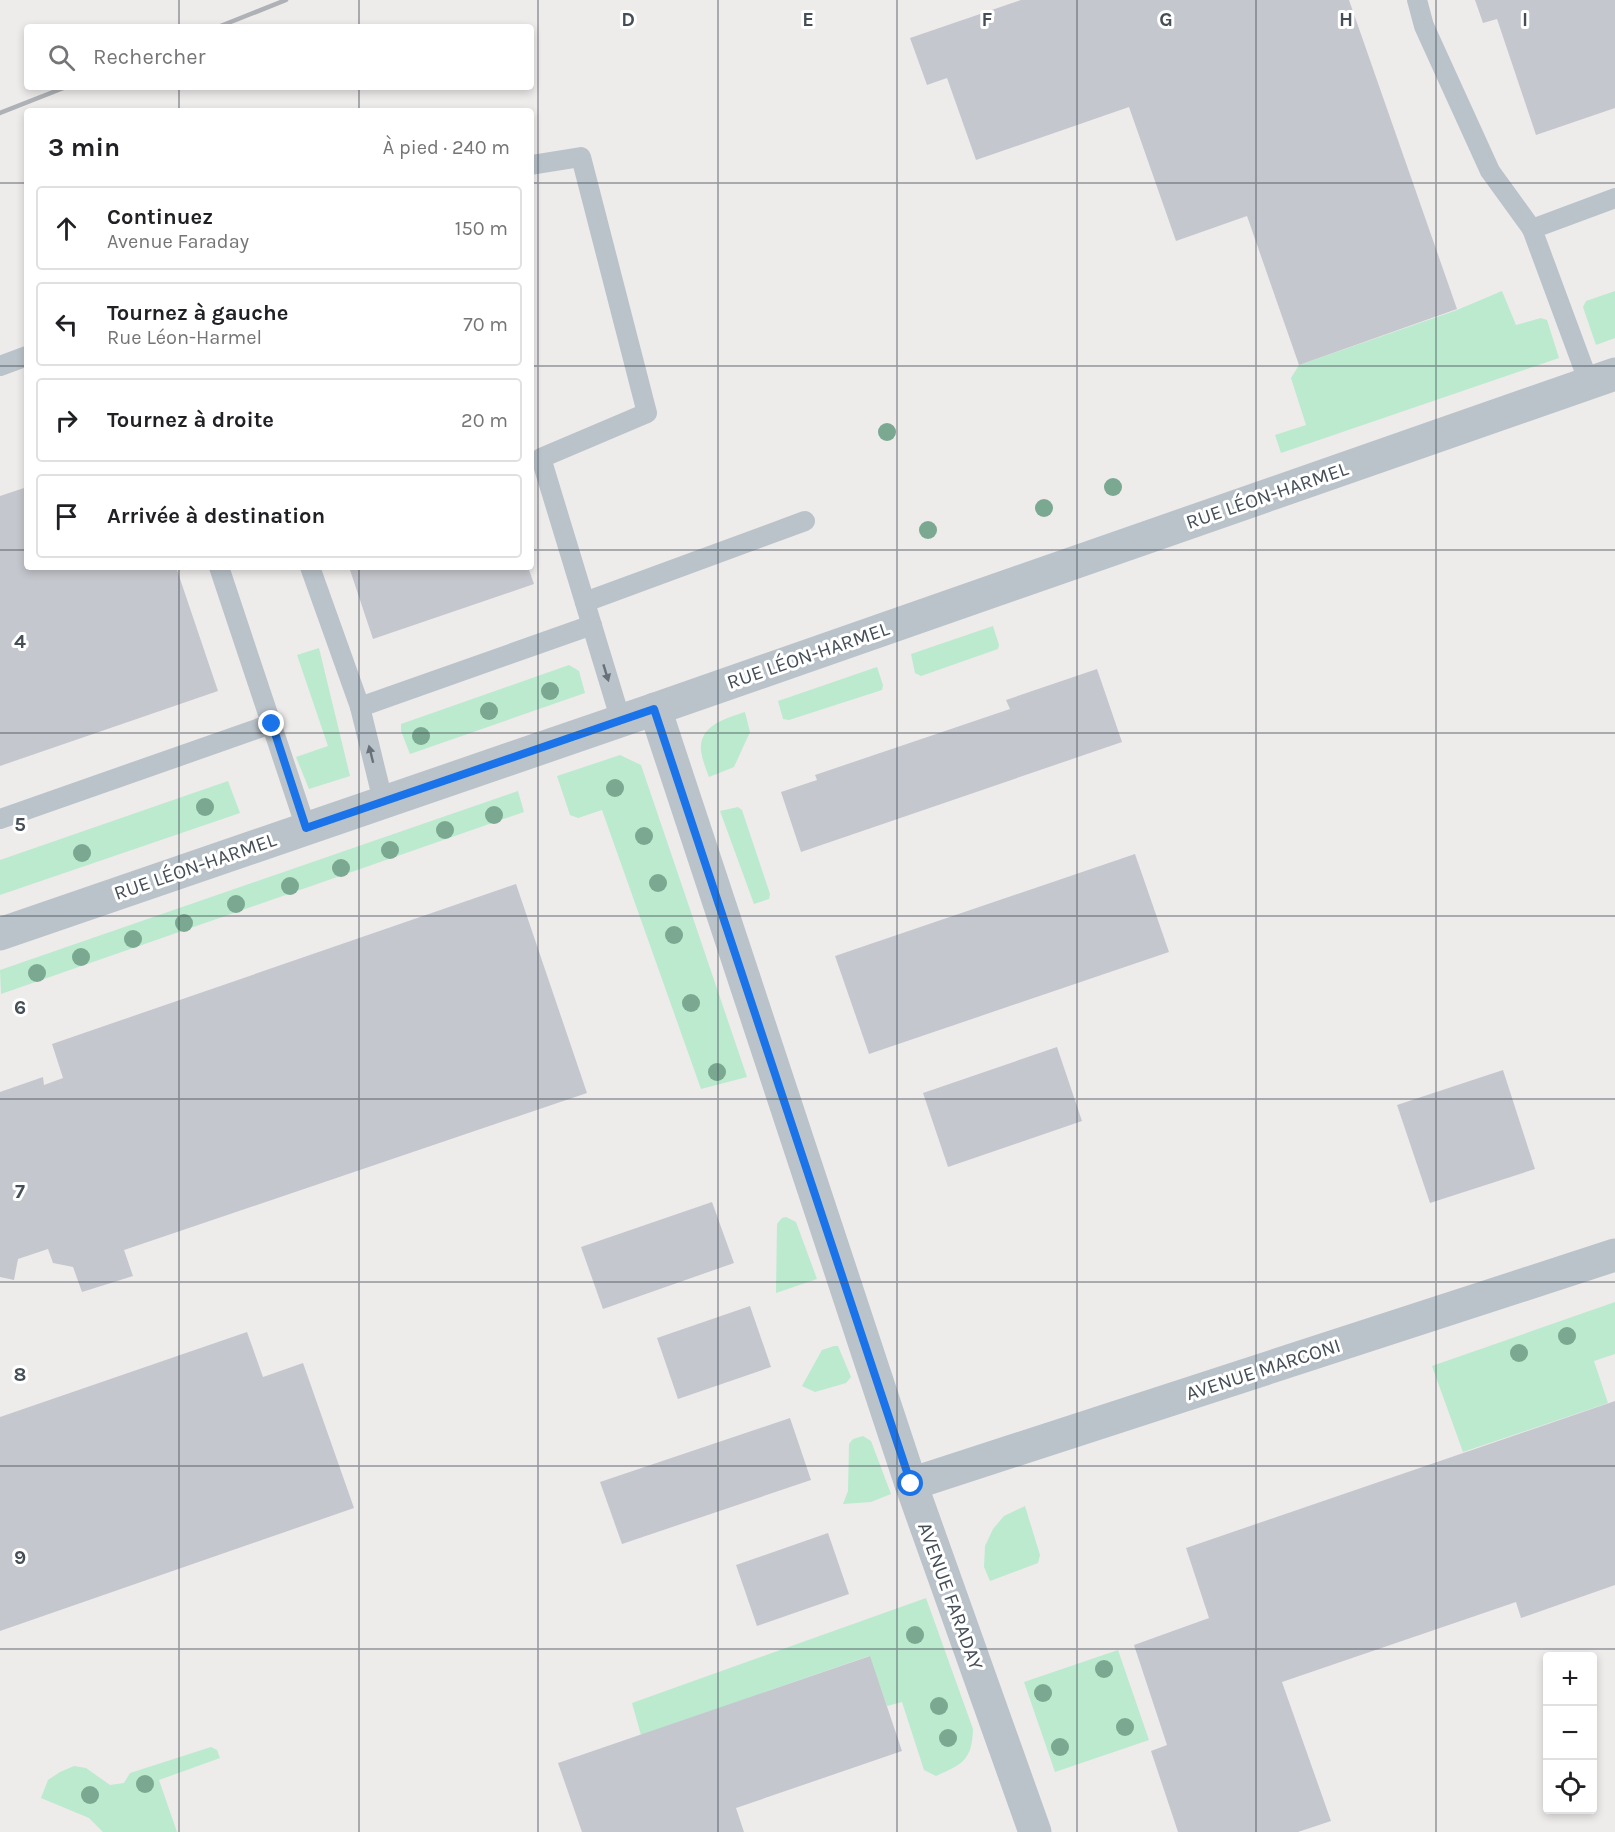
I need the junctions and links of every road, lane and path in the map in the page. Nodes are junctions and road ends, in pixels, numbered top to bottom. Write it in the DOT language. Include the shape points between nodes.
graph roads {
  1 [pos="1417,0"];
  2 [pos="534,165"];
  3 [pos="1615,198"];
  4 [pos="1532,229"];
  5 [pos="24,357"];
  6 [pos="0,366"];
  7 [pos="1602,378"];
  8 [pos="805,521"];
  9 [pos="220,570"];
  10 [pos="311,570"];
  11 [pos="585,602"];
  12 [pos="592,625"];
  13 [pos="360,707"];
  14 [pos="654,709"];
  15 [pos="621,721"];
  16 [pos="272,724"];
  17 [pos="383,801"];
  18 [pos="0,819"];
  19 [pos="306,828"];
  20 [pos="0,934"];
  21 [pos="1615,1255"];
  22 [pos="911,1484"];
  23 [pos="1035,1832"];
  1 -- 4 [label="lane" via="1424,27 1490,171"];
  2 -- 11 [label="lane" via="580,157 647,413 541,458"];
  3 -- 4 [label="lane"];
  4 -- 7 [label="lane"];
  5 -- 6 [label="lane"];
  7 -- 14 [label="street, RUE LÉON-HARMEL"];
  8 -- 11 [label="lane"];
  9 -- 16 [label="lane"];
  10 -- 13 [label="lane"];
  11 -- 12 [label="lane"];
  12 -- 13 [label="lane"];
  12 -- 15 [label="lane, one-way"];
  17 -- 13 [label="lane, one-way"];
  14 -- 15 [label="street, RUE LÉON-HARMEL"];
  14 -- 22 [label="street, AVENUE FARADAY"];
  15 -- 17 [label="street, RUE LÉON-HARMEL"];
  16 -- 18 [label="lane"];
  16 -- 19 [label="lane"];
  17 -- 19 [label="street, RUE LÉON-HARMEL"];
  19 -- 20 [label="street, RUE LÉON-HARMEL"];
  21 -- 22 [label="street, AVENUE MARCONI"];
  22 -- 23 [label="street, AVENUE FARADAY"];
}
